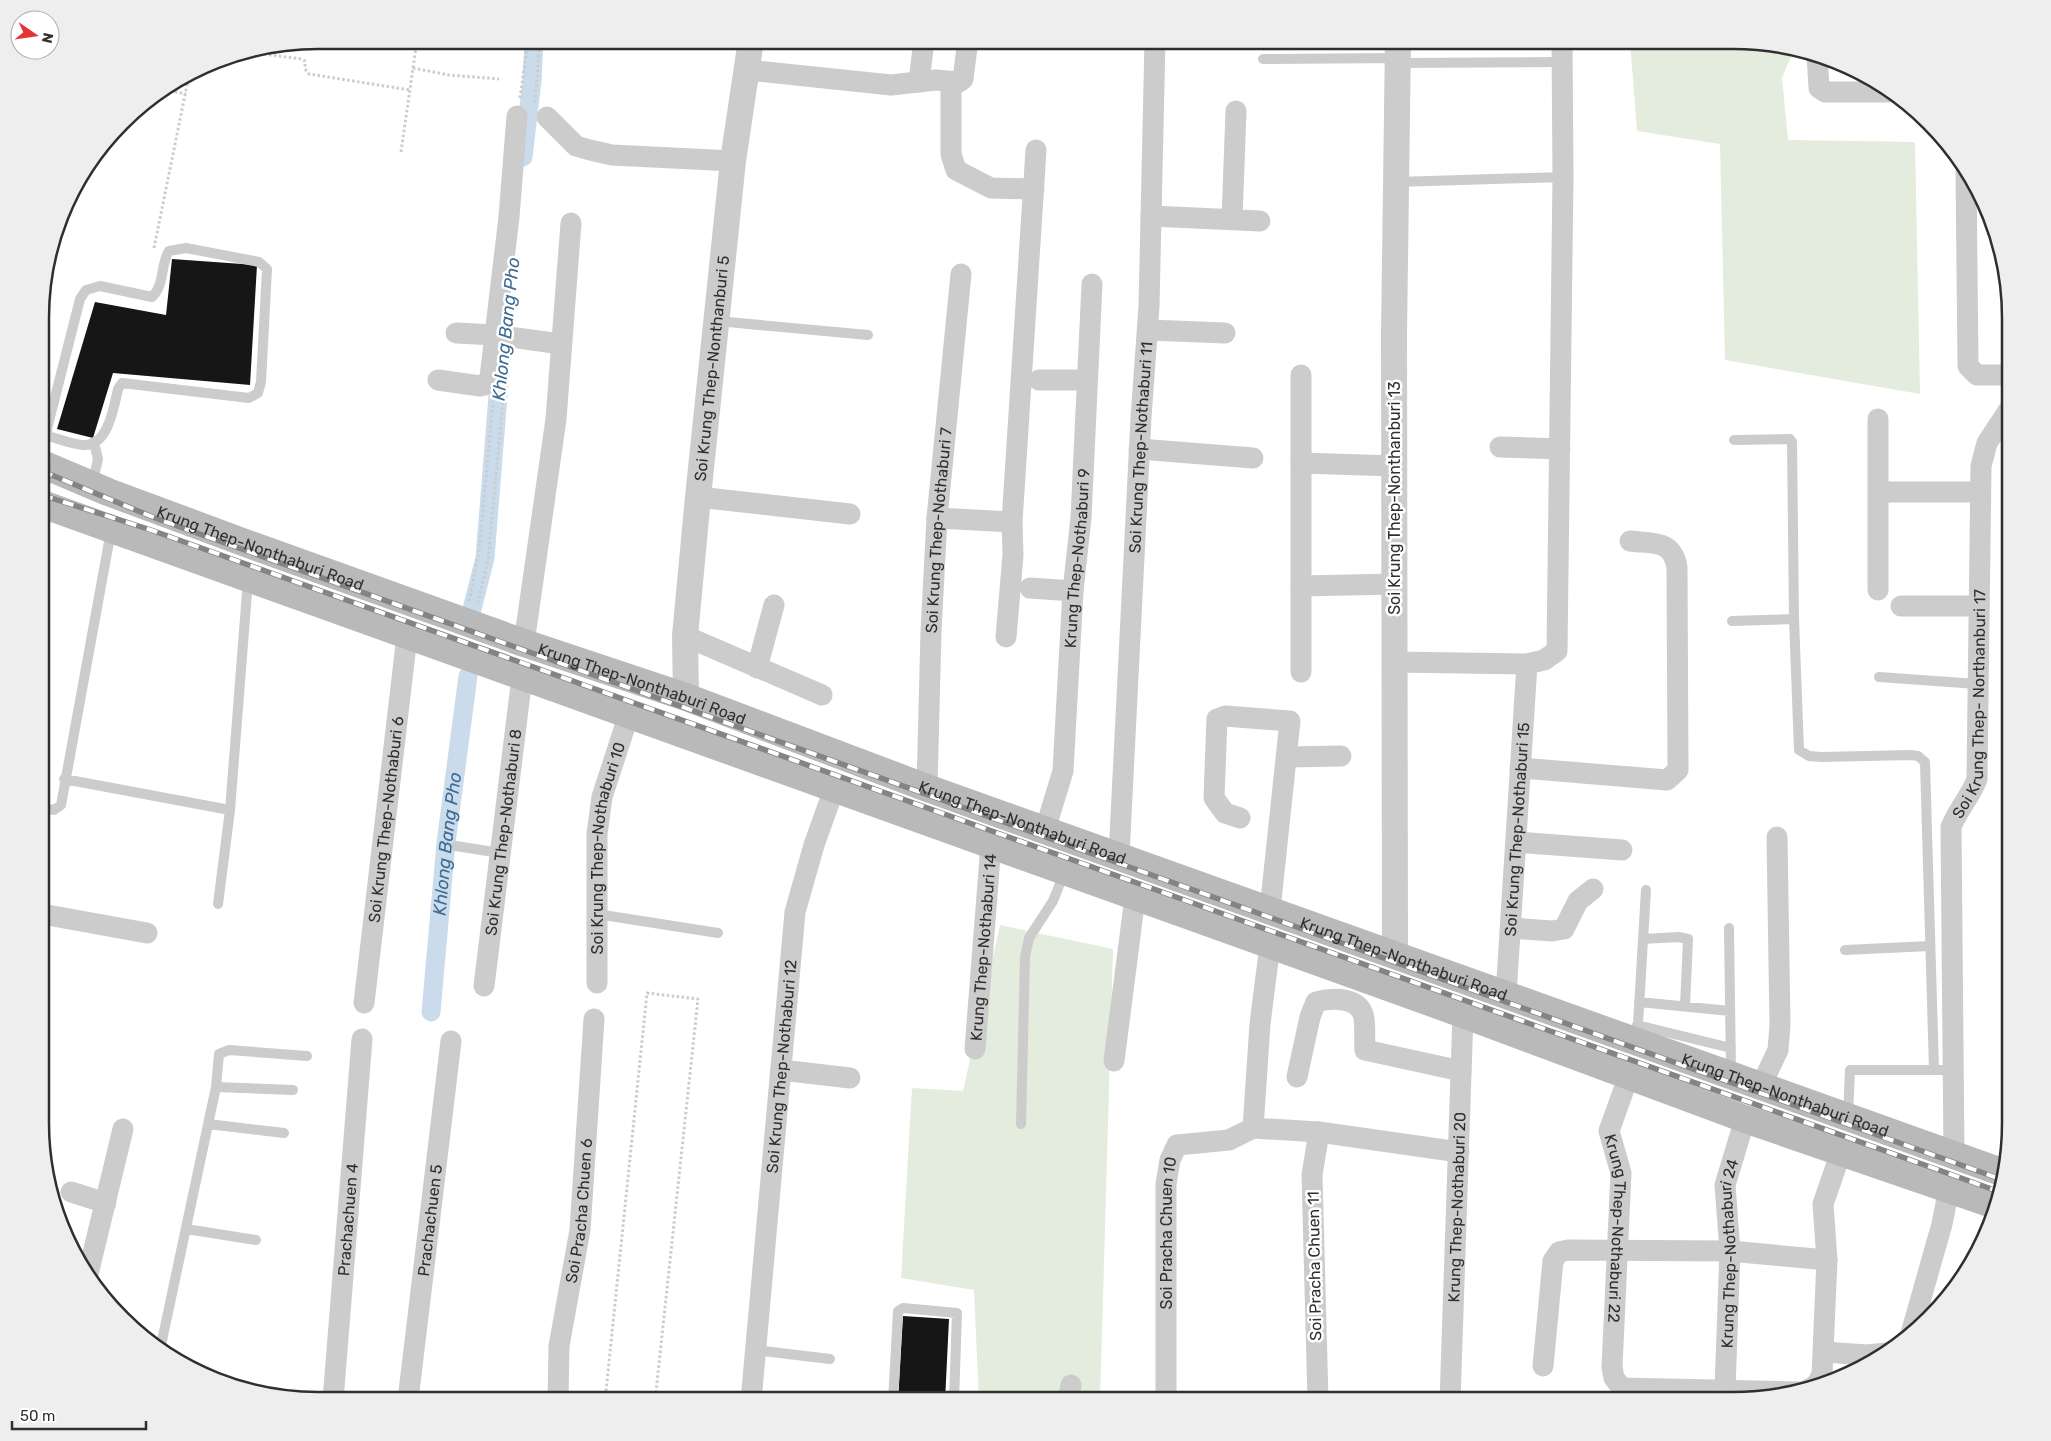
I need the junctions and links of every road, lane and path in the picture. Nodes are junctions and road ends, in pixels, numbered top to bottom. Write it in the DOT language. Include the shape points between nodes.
graph roads {
  1 [pos="416,49"];
  2 [pos="527,49"];
  3 [pos="750,49"];
  4 [pos="923,49"];
  5 [pos="967,49"];
  6 [pos="1155,49"];
  7 [pos="1562,49"];
  8 [pos="266,54"];
  9 [pos="1398,54"];
  10 [pos="1263,59"];
  11 [pos="1562,62"];
  12 [pos="1817,62"];
  13 [pos="413,68"];
  14 [pos="747,70"];
  15 [pos="499,79"];
  16 [pos="188,82"];
  17 [pos="919,82"];
  18 [pos="951,83"];
  19 [pos="410,90"];
  20 [pos="172,91"];
  21 [pos="1880,92"];
  22 [pos="186,94"];
  23 [pos="1236,111"];
  24 [pos="517,116"];
  25 [pos="547,117"];
  26 [pos="1036,150"];
  27 [pos="401,152"];
  28 [pos="733,161"];
  29 [pos="1563,176"];
  30 [pos="1396,182"];
  31 [pos="1966,183"];
  32 [pos="1034,189"];
  33 [pos="1151,216"];
  34 [pos="1232,219"];
  35 [pos="1260,221"];
  36 [pos="571,223"];
  37 [pos="152,256"];
  38 [pos="960,274"];
  39 [pos="1092,284"];
  40 [pos="717,321"];
  41 [pos="1148,330"];
  42 [pos="456,333"];
  43 [pos="1224,333"];
  44 [pos="868,335"];
  45 [pos="500,336"];
  46 [pos="561,344"];
  47 [pos="1301,375"];
  48 [pos="2002,375"];
  49 [pos="490,377"];
  50 [pos="438,380"];
  51 [pos="1039,380"];
  52 [pos="1086,380"];
  53 [pos="1878,419"];
  54 [pos="49,420"];
  55 [pos="2002,420"];
  56 [pos="49,436"];
  57 [pos="1734,440"];
  58 [pos="94,442"];
  59 [pos="1500,447"];
  60 [pos="1560,448"];
  61 [pos="1139,449"];
  62 [pos="1253,458"];
  63 [pos="1301,463"];
  64 [pos="1394,466"];
  65 [pos="49,467"];
  66 [pos="92,485"];
  67 [pos="1879,492"];
  68 [pos="1979,492"];
  69 [pos="698,497"];
  70 [pos="49,506"];
  71 [pos="850,514"];
  72 [pos="937,518"];
  73 [pos="1012,522"];
  74 [pos="112,528"];
  75 [pos="1630,541"];
  76 [pos="248,580"];
  77 [pos="1394,584"];
  78 [pos="1301,586"];
  79 [pos="1030,588"];
  80 [pos="1878,590"];
  81 [pos="1072,591"];
  82 [pos="774,605"];
  83 [pos="1901,606"];
  84 [pos="1979,606"];
  85 [pos="1794,619"];
  86 [pos="1732,621"];
  87 [pos="465,622"];
  88 [pos="407,636"];
  89 [pos="685,636"];
  90 [pos="1006,637"];
  91 [pos="529,644"];
  92 [pos="1394,662"];
  93 [pos="1527,664"];
  94 [pos="757,668"];
  95 [pos="1300,672"];
  96 [pos="522,677"];
  97 [pos="1879,677"];
  98 [pos="1977,684"];
  99 [pos="822,695"];
  100 [pos="686,697"];
  101 [pos="630,714"];
  102 [pos="1341,756"];
  103 [pos="1287,757"];
  104 [pos="1520,768"];
  105 [pos="64,779"];
  106 [pos="927,788"];
  107 [pos="834,789"];
  108 [pos="49,809"];
  109 [pos="230,810"];
  110 [pos="1240,818"];
  111 [pos="1045,830"];
  112 [pos="1777,837"];
  113 [pos="1516,842"];
  114 [pos="991,844"];
  115 [pos="456,846"];
  116 [pos="1622,850"];
  117 [pos="500,853"];
  118 [pos="1119,856"];
  119 [pos="1065,870"];
  120 [pos="1592,889"];
  121 [pos="1646,890"];
  122 [pos="1135,897"];
  123 [pos="218,904"];
  124 [pos="1270,910"];
  125 [pos="598,914"];
  126 [pos="49,915"];
  127 [pos="1511,928"];
  128 [pos="1729,928"];
  129 [pos="147,933"];
  130 [pos="718,933"];
  131 [pos="1643,939"];
  132 [pos="1270,945"];
  133 [pos="1930,946"];
  134 [pos="1845,950"];
  135 [pos="1395,955"];
  136 [pos="597,983"];
  137 [pos="484,986"];
  138 [pos="1386,987"];
  139 [pos="1506,995"];
  140 [pos="1638,1002"];
  141 [pos="364,1003"];
  142 [pos="1685,1006"];
  143 [pos="1730,1011"];
  144 [pos="1463,1014"];
  145 [pos="594,1019"];
  146 [pos="1637,1033"];
  147 [pos="362,1039"];
  148 [pos="451,1041"];
  149 [pos="975,1049"];
  150 [pos="307,1056"];
  151 [pos="1114,1061"];
  152 [pos="1731,1061"];
  153 [pos="781,1070"];
  154 [pos="1944,1070"];
  155 [pos="1461,1072"];
  156 [pos="1629,1075"];
  157 [pos="1297,1077"];
  158 [pos="850,1078"];
  159 [pos="1761,1086"];
  160 [pos="216,1087"];
  161 [pos="293,1090"];
  162 [pos="1848,1116"];
  163 [pos="1744,1119"];
  164 [pos="208,1124"];
  165 [pos="1021,1124"];
  166 [pos="1254,1128"];
  167 [pos="123,1129"];
  168 [pos="1319,1132"];
  169 [pos="284,1134"];
  170 [pos="1459,1152"];
  171 [pos="1841,1152"];
  172 [pos="1954,1155"];
  173 [pos="1998,1171"];
  174 [pos="1949,1188"];
  175 [pos="71,1192"];
  176 [pos="106,1203"];
  177 [pos="1990,1203"];
  178 [pos="186,1229"];
  179 [pos="256,1240"];
  180 [pos="1618,1250"];
  181 [pos="1730,1251"];
  182 [pos="1826,1260"];
  183 [pos="90,1266"];
  184 [pos="1914,1323"];
  185 [pos="162,1342"];
  186 [pos="755,1350"];
  187 [pos="1824,1352"];
  188 [pos="1870,1355"];
  189 [pos="830,1359"];
  190 [pos="1543,1366"];
  191 [pos="1820,1378"];
  192 [pos="1724,1389"];
  193 [pos="1764,1391"];
  194 [pos="334,1392"];
  195 [pos="409,1392"];
  196 [pos="558,1392"];
  197 [pos="606,1392"];
  198 [pos="655,1392"];
  199 [pos="752,1392"];
  200 [pos="894,1392"];
  201 [pos="954,1392"];
  202 [pos="1166,1392"];
  203 [pos="1318,1392"];
  204 [pos="1450,1392"];
  1 -- 13 [label="path"];
  2 -- 24 [label="path"];
  3 -- 14 [label="street, Soi Krung Thep-Nonthanburi 5"];
  4 -- 17 [label="street"];
  5 -- 18 [label="street" via="963,79"];
  6 -- 33 [label="street, Soi Krung Thep-Nothaburi 11"];
  7 -- 11 [label="street"];
  8 -- 19 [label="path" via="302,59 309,74"];
  9 -- 10 [label="lane"];
  9 -- 11 [label="lane"];
  9 -- 30 [label="street, Soi Krung Thep-Nonthanburi 13"];
  11 -- 29 [label="street"];
  12 -- 21 [label="street" via="1817,82 1825,92"];
  13 -- 15 [label="path"];
  13 -- 19 [label="path"];
  14 -- 17 [label="street" via="891,85"];
  14 -- 28 [label="street, Soi Krung Thep-Nonthanburi 5"];
  16 -- 22 [label="path"];
  17 -- 18 [label="street" via="936,80"];
  18 -- 32 [label="street" via="951,154 956,170 991,188"];
  19 -- 27 [label="path"];
  20 -- 22 [label="path"];
  22 -- 37 [label="path"];
  23 -- 34 [label="street"];
  24 -- 45 [label="street"];
  25 -- 28 [label="street" via="576,146 590,150 612,155"];
  26 -- 32 [label="street"];
  28 -- 40 [label="street, Soi Krung Thep-Nonthanburi 5"];
  29 -- 30 [label="lane"];
  29 -- 60 [label="street"];
  30 -- 64 [label="street, Soi Krung Thep-Nonthanburi 13"];
  31 -- 48 [label="street" via="1968,366 1977,375"];
  32 -- 73 [label="street"];
  33 -- 34 [label="street"];
  33 -- 41 [label="street, Soi Krung Thep-Nothaburi 11"];
  34 -- 35 [label="street"];
  36 -- 46 [label="street"];
  38 -- 72 [label="street, Soi Krung Thep-Nothaburi 7"];
  39 -- 52 [label="street, Krung Thep-Nothaburi 9"];
  40 -- 44 [label="lane"];
  40 -- 69 [label="street, Soi Krung Thep-Nonthanburi 5"];
  41 -- 43 [label="street"];
  41 -- 61 [label="street, Soi Krung Thep-Nothaburi 11"];
  42 -- 45 [label="street"];
  45 -- 46 [label="street"];
  45 -- 49 [label="street"];
  46 -- 91 [label="street" via="556,419"];
  47 -- 63 [label="street"];
  49 -- 50 [label="street" via="485,385 480,386"];
  49 -- 87 [label="path" via="494,390 479,552"];
  51 -- 52 [label="street"];
  52 -- 81 [label="street, Krung Thep-Nothaburi 9" via="1081,518"];
  53 -- 67 [label="street"];
  54 -- 58 [label="lane" via="80,299 86,290 100,286 152,297 159,291 163,260 169,251 186,248 259,262 267,269 258,393 250,398 122,383 104,434"];
  55 -- 68 [label="street, Soi Krung Thep- Northanburi 17" via="1987,443"];
  56 -- 58 [label="lane" via="84,445"];
  57 -- 85 [label="lane" via="1778,438 1792,442"];
  58 -- 66 [label="lane" via="98,459"];
  59 -- 60 [label="street"];
  60 -- 93 [label="street" via="1557,651 1544,660"];
  61 -- 62 [label="street"];
  61 -- 118 [label="street, Soi Krung Thep-Nothaburi 11"];
  63 -- 64 [label="street"];
  63 -- 78 [label="street"];
  64 -- 77 [label="street, Soi Krung Thep-Nonthanburi 13"];
  65 -- 66 [label="main road, Krung Thep-Nonthaburi Road"];
  66 -- 87 [label="main road, Krung Thep-Nonthaburi Road"];
  67 -- 68 [label="street"];
  67 -- 80 [label="street"];
  68 -- 84 [label="street, Soi Krung Thep- Northanburi 17"];
  69 -- 71 [label="street"];
  69 -- 89 [label="street, Soi Krung Thep-Nonthanburi 5"];
  70 -- 74 [label="main road, Krung Thep-Nonthaburi Road"];
  72 -- 73 [label="street"];
  72 -- 106 [label="street, Soi Krung Thep-Nothaburi 7"];
  73 -- 90 [label="street" via="1013,555"];
  74 -- 76 [label="main road, Krung Thep-Nonthaburi Road"];
  74 -- 105 [label="lane"];
  75 -- 104 [label="street" via="1667,546 1675,554 1678,567 1678,770 1667,780"];
  76 -- 88 [label="main road, Krung Thep-Nonthaburi Road"];
  76 -- 109 [label="lane"];
  77 -- 78 [label="street"];
  77 -- 92 [label="street, Soi Krung Thep-Nonthanburi 13"];
  78 -- 95 [label="street"];
  79 -- 81 [label="street"];
  81 -- 111 [label="street, Krung Thep-Nothaburi 9" via="1063,771"];
  82 -- 94 [label="street"];
  83 -- 84 [label="street"];
  84 -- 98 [label="street, Soi Krung Thep- Northanburi 17"];
  85 -- 86 [label="lane"];
  85 -- 133 [label="lane" via="1799,750 1809,756 1821,757 1911,755 1925,762"];
  87 -- 91 [label="main road, Krung Thep-Nonthaburi Road"];
  88 -- 96 [label="main road, Krung Thep-Nonthaburi Road"];
  88 -- 141 [label="street, Soi Krung Thep-Nothaburi 6"];
  89 -- 94 [label="street"];
  89 -- 100 [label="street, Soi Krung Thep-Nonthanburi 5"];
  91 -- 96 [label="main road"];
  91 -- 100 [label="main road, Krung Thep-Nonthaburi Road"];
  92 -- 93 [label="street"];
  92 -- 135 [label="street, Soi Krung Thep-Nonthanburi 13"];
  93 -- 104 [label="street, Soi Krung Thep-Nothaburi 15"];
  94 -- 99 [label="street"];
  96 -- 101 [label="main road, Krung Thep-Nonthaburi Road"];
  96 -- 117 [label="street, Soi Krung Thep-Nothaburi 8"];
  97 -- 98 [label="lane"];
  98 -- 154 [label="street, Soi Krung Thep- Northanburi 17" via="1977,779 1952,827"];
  100 -- 106 [label="main road, Krung Thep-Nonthaburi Road"];
  101 -- 107 [label="main road, Krung Thep-Nonthaburi Road"];
  101 -- 125 [label="street, Soi Krung Thep-Nothaburi 10" via="602,797 597,834"];
  102 -- 103 [label="street"];
  103 -- 110 [label="street" via="1290,721 1231,716 1218,719 1214,798 1224,813"];
  103 -- 124 [label="street"];
  104 -- 113 [label="street, Soi Krung Thep-Nothaburi 15"];
  105 -- 108 [label="lane" via="61,805"];
  105 -- 109 [label="lane"];
  106 -- 111 [label="main road, Krung Thep-Nonthaburi Road"];
  107 -- 114 [label="main road, Krung Thep-Nonthaburi Road"];
  107 -- 153 [label="street, Soi Krung Thep-Nothaburi 12" via="795,912"];
  109 -- 123 [label="lane"];
  111 -- 118 [label="main road, Krung Thep-Nonthaburi Road"];
  112 -- 159 [label="street" via="1780,1025 1778,1050"];
  113 -- 116 [label="street"];
  113 -- 127 [label="street, Soi Krung Thep-Nothaburi 15"];
  114 -- 119 [label="main road, Krung Thep-Nonthaburi Road"];
  114 -- 149 [label="street, Krung Thep-Nothaburi 14"];
  115 -- 117 [label="lane"];
  117 -- 137 [label="street, Soi Krung Thep-Nothaburi 8"];
  118 -- 124 [label="main road, Krung Thep-Nonthaburi Road"];
  119 -- 122 [label="main road, Krung Thep-Nonthaburi Road"];
  119 -- 165 [label="lane" via="1053,901 1030,938 1025,957"];
  120 -- 127 [label="street" via="1578,901 1564,929"];
  121 -- 131 [label="lane"];
  122 -- 132 [label="main road, Krung Thep-Nonthaburi Road"];
  122 -- 151 [label="street"];
  124 -- 135 [label="main road, Krung Thep-Nonthaburi Road"];
  125 -- 130 [label="lane"];
  125 -- 136 [label="street, Soi Krung Thep-Nothaburi 10"];
  126 -- 129 [label="street"];
  127 -- 139 [label="street, Soi Krung Thep-Nothaburi 15"];
  128 -- 143 [label="lane"];
  131 -- 140 [label="lane"];
  131 -- 142 [label="lane" via="1678,936 1688,939"];
  132 -- 138 [label="main road, Krung Thep-Nonthaburi Road"];
  132 -- 166 [label="street" via="1260,1024"];
  133 -- 134 [label="lane"];
  133 -- 154 [label="lane"];
  135 -- 138 [label="main road"];
  135 -- 139 [label="main road, Krung Thep-Nonthaburi Road"];
  138 -- 144 [label="main road, Krung Thep-Nonthaburi Road"];
  139 -- 146 [label="main road, Krung Thep-Nonthaburi Road"];
  140 -- 142 [label="lane"];
  140 -- 146 [label="lane"];
  142 -- 143 [label="lane"];
  143 -- 152 [label="lane"];
  144 -- 155 [label="street, Krung Thep-Nothaburi 20"];
  144 -- 156 [label="main road, Krung Thep-Nonthaburi Road"];
  145 -- 196 [label="street, Soi Pracha Chuen 6" via="580,1230 559,1346"];
  146 -- 152 [label="main road, Krung Thep-Nonthaburi Road"];
  147 -- 194 [label="street, Prachachuen 4"];
  148 -- 195 [label="street, Prachachuen 5"];
  150 -- 160 [label="lane" via="222,1052 219,1054"];
  152 -- 159 [label="main road, Krung Thep-Nonthaburi Road"];
  153 -- 158 [label="street"];
  153 -- 186 [label="street, Soi Krung Thep-Nothaburi 12"];
  154 -- 162 [label="lane" via="1850,1070"];
  154 -- 172 [label="street, Soi Krung Thep- Northanburi 17"];
  155 -- 157 [label="street" via="1365,1050 1363,1014 1354,1003 1330,998 1316,1002"];
  155 -- 170 [label="street, Krung Thep-Nothaburi 20"];
  156 -- 163 [label="main road, Krung Thep-Nonthaburi Road"];
  156 -- 180 [label="street, Krung Thep-Nothaburi 22" via="1609,1131 1622,1174"];
  159 -- 162 [label="main road, Krung Thep-Nonthaburi Road"];
  160 -- 161 [label="lane"];
  160 -- 164 [label="lane"];
  162 -- 172 [label="main road, Krung Thep-Nonthaburi Road"];
  163 -- 171 [label="main road, Krung Thep-Nonthaburi Road"];
  163 -- 181 [label="street, Krung Thep-Nothaburi 24" via="1725,1185"];
  164 -- 169 [label="lane"];
  164 -- 178 [label="lane"];
  166 -- 168 [label="street, Soi Pracha Chuen 10"];
  166 -- 202 [label="street, Soi Pracha Chuen 10" via="1229,1140 1177,1145 1170,1160 1166,1184"];
  167 -- 176 [label="street"];
  168 -- 170 [label="street, Soi Pracha Chuen 10"];
  168 -- 203 [label="street, Soi Pracha Chuen 11" via="1312,1176"];
  170 -- 204 [label="street, Krung Thep-Nothaburi 20"];
  171 -- 174 [label="main road, Krung Thep-Nonthaburi Road"];
  171 -- 182 [label="street" via="1823,1204"];
  172 -- 173 [label="main road, Krung Thep-Nonthaburi Road"];
  172 -- 174 [label="main road"];
  174 -- 177 [label="main road, Krung Thep-Nonthaburi Road"];
  174 -- 184 [label="street"];
  175 -- 176 [label="street"];
  176 -- 183 [label="street"];
  178 -- 179 [label="lane"];
  178 -- 185 [label="lane"];
  180 -- 181 [label="street"];
  180 -- 190 [label="street" via="1568,1250 1559,1252 1553,1261"];
  180 -- 192 [label="street, Krung Thep-Nothaburi 22" via="1614,1378 1622,1388"];
  181 -- 182 [label="street"];
  181 -- 192 [label="street, Krung Thep-Nothaburi 24"];
  182 -- 187 [label="street"];
  186 -- 189 [label="lane"];
  186 -- 199 [label="street, Soi Krung Thep-Nothaburi 12"];
  187 -- 188 [label="street"];
  187 -- 191 [label="street"];
  192 -- 193 [label="street"];
  197 -- 198 [label="path" via="647,993 698,998"];
  200 -- 201 [label="lane" via="898,1311 904,1308 957,1313"];
}
